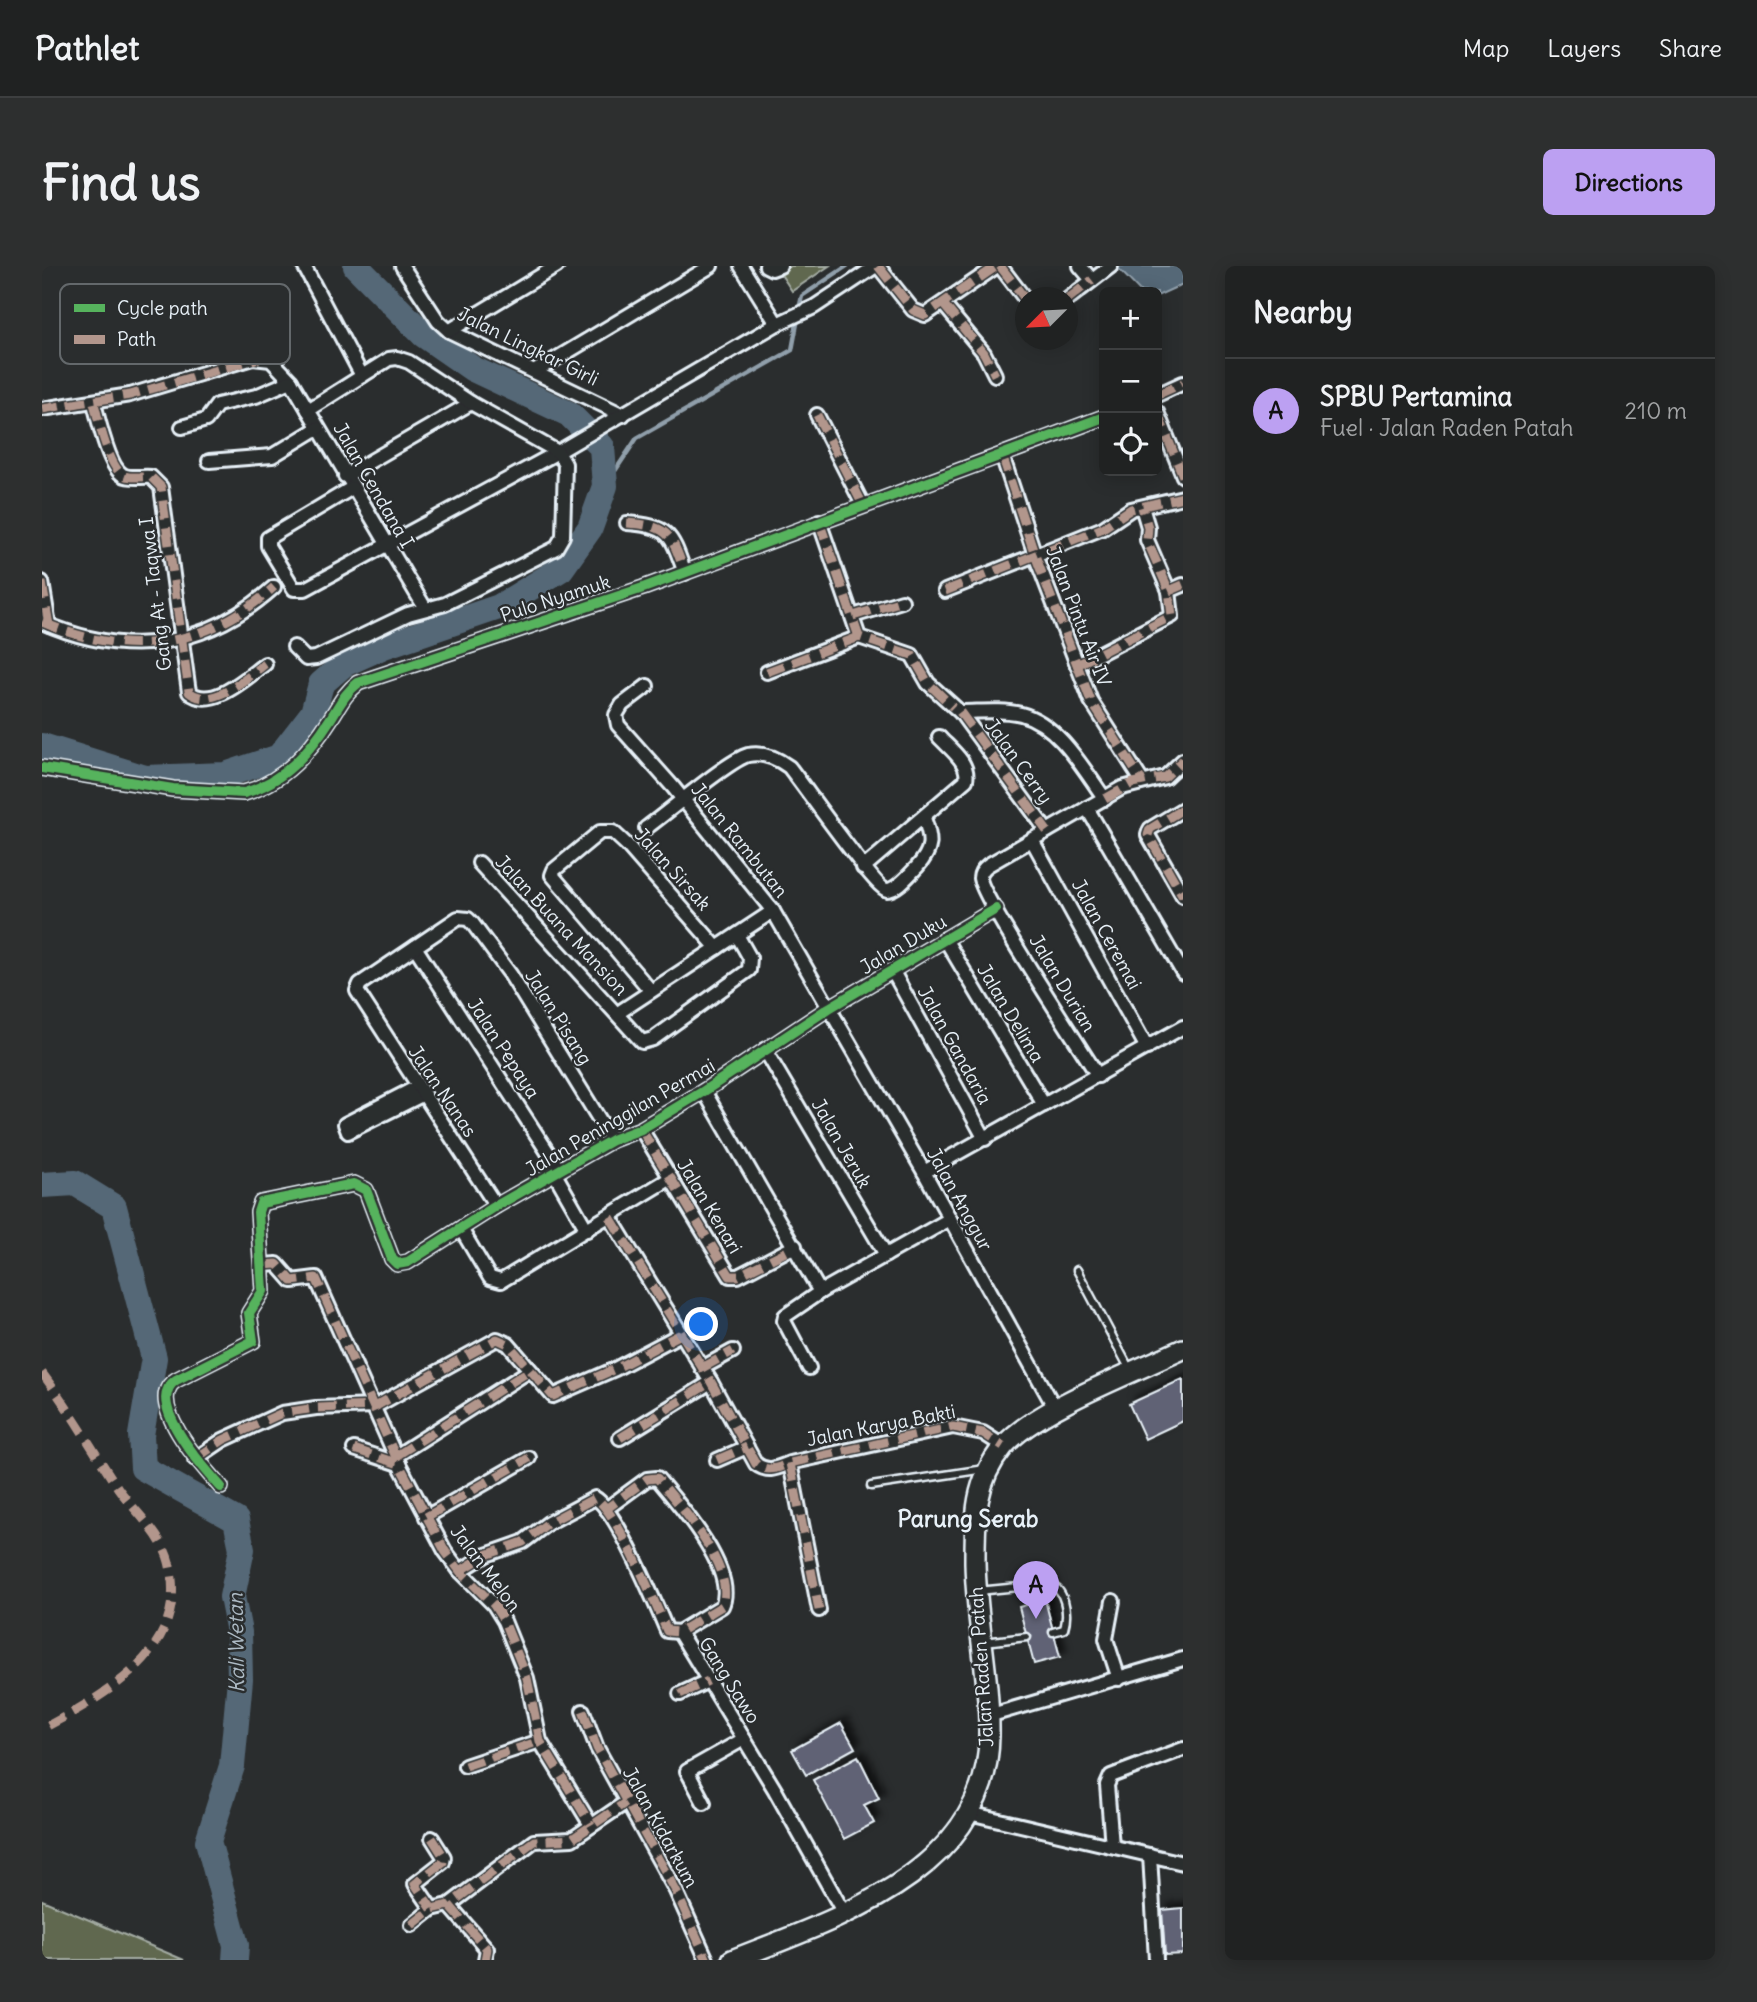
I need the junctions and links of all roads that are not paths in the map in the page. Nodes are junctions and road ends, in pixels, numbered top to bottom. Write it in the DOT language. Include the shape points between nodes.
graph roads {
  1 [pos="304,266"];
  2 [pos="557,266"];
  3 [pos="711,266"];
  4 [pos="741,266"];
  5 [pos="766,266"];
  6 [pos="780,266"];
  7 [pos="878,266"];
  8 [pos="998,266"];
  9 [pos="1080,266"];
  10 [pos="1111,266"];
  11 [pos="404,267"];
  12 [pos="1092,280"];
  13 [pos="1015,287"];
  14 [pos="1078,291"];
  15 [pos="944,305"];
  16 [pos="777,324"];
  17 [pos="449,331"];
  18 [pos="234,364"];
  19 [pos="275,364"];
  20 [pos="534,372"];
  21 [pos="995,375"];
  22 [pos="362,376"];
  23 [pos="291,381"];
  24 [pos="1183,383"];
  25 [pos="1162,393"];
  26 [pos="94,403"];
  27 [pos="471,403"];
  28 [pos="42,409"];
  29 [pos="308,410"];
  30 [pos="1157,413"];
  31 [pos="623,415"];
  32 [pos="817,415"];
  33 [pos="1099,419"];
  34 [pos="183,427"];
  35 [pos="318,428"];
  36 [pos="564,448"];
  37 [pos="1002,455"];
  38 [pos="209,461"];
  39 [pos="1183,476"];
  40 [pos="349,482"];
  41 [pos="1183,497"];
  42 [pos="863,505"];
  43 [pos="1142,507"];
  44 [pos="819,521"];
  45 [pos="627,523"];
  46 [pos="386,545"];
  47 [pos="1035,555"];
  48 [pos="685,573"];
  49 [pos="42,582"];
  50 [pos="1183,585"];
  51 [pos="274,587"];
  52 [pos="945,591"];
  53 [pos="1169,591"];
  54 [pos="902,601"];
  55 [pos="425,608"];
  56 [pos="572,610"];
  57 [pos="853,617"];
  58 [pos="553,621"];
  59 [pos="45,623"];
  60 [pos="859,637"];
  61 [pos="180,639"];
  62 [pos="294,647"];
  63 [pos="265,664"];
  64 [pos="1077,665"];
  65 [pos="767,672"];
  66 [pos="647,686"];
  67 [pos="957,710"];
  68 [pos="939,737"];
  69 [pos="1183,760"];
  70 [pos="42,768"];
  71 [pos="1137,782"];
  72 [pos="1105,799"];
  73 [pos="683,802"];
  74 [pos="1087,808"];
  75 [pos="1183,809"];
  76 [pos="924,818"];
  77 [pos="646,828"];
  78 [pos="1047,831"];
  79 [pos="1032,840"];
  80 [pos="479,863"];
  81 [pos="863,868"];
  82 [pos="1183,896"];
  83 [pos="996,909"];
  84 [pos="772,911"];
  85 [pos="737,935"];
  86 [pos="945,939"];
  87 [pos="415,947"];
  88 [pos="717,947"];
  89 [pos="892,970"];
  90 [pos="1183,973"];
  91 [pos="651,991"];
  92 [pos="829,1009"];
  93 [pos="618,1013"];
  94 [pos="1183,1027"];
  95 [pos="1147,1048"];
  96 [pos="765,1050"];
  97 [pos="1098,1076"];
  98 [pos="420,1091"];
  99 [pos="704,1091"];
  100 [pos="1044,1105"];
  101 [pos="641,1129"];
  102 [pos="985,1139"];
  103 [pos="612,1140"];
  104 [pos="924,1172"];
  105 [pos="557,1173"];
  106 [pos="671,1178"];
  107 [pos="496,1206"];
  108 [pos="610,1217"];
  109 [pos="950,1219"];
  110 [pos="461,1228"];
  111 [pos="587,1230"];
  112 [pos="795,1246"];
  113 [pos="886,1255"];
  114 [pos="262,1265"];
  115 [pos="1077,1270"];
  116 [pos="820,1292"];
  117 [pos="681,1334"];
  118 [pos="1183,1349"];
  119 [pos="733,1350"];
  120 [pos="702,1368"];
  121 [pos="809,1368"];
  122 [pos="529,1371"];
  123 [pos="1132,1373"];
  124 [pos="711,1382"];
  125 [pos="376,1406"];
  126 [pos="1056,1410"];
  127 [pos="620,1438"];
  128 [pos="1003,1446"];
  129 [pos="747,1447"];
  130 [pos="354,1449"];
  131 [pos="529,1458"];
  132 [pos="195,1459"];
  133 [pos="398,1460"];
  134 [pos="717,1460"];
  135 [pos="790,1463"];
  136 [pos="987,1469"];
  137 [pos="871,1486"];
  138 [pos="221,1487"];
  139 [pos="606,1508"];
  140 [pos="425,1517"];
  141 [pos="460,1571"];
  142 [pos="976,1591"];
  143 [pos="1112,1601"];
  144 [pos="820,1610"];
  145 [pos="679,1632"];
  146 [pos="1053,1632"];
  147 [pos="1027,1637"];
  148 [pos="981,1642"];
  149 [pos="1183,1659"];
  150 [pos="1119,1679"];
  151 [pos="708,1681"];
  152 [pos="680,1694"];
  153 [pos="583,1712"];
  154 [pos="988,1716"];
  155 [pos="744,1739"];
  156 [pos="540,1741"];
  157 [pos="1183,1749"];
  158 [pos="465,1766"];
  159 [pos="625,1803"];
  160 [pos="704,1803"];
  161 [pos="968,1813"];
  162 [pos="591,1825"];
  163 [pos="432,1838"];
  164 [pos="1112,1846"];
  165 [pos="1150,1855"];
  166 [pos="1183,1863"];
  167 [pos="449,1905"];
  168 [pos="432,1909"];
  169 [pos="845,1915"];
  170 [pos="412,1925"];
  171 [pos="485,1960"];
  172 [pos="707,1960"];
  173 [pos="732,1960"];
  174 [pos="1156,1960"];
  1 -- 22 [label="street"];
  2 -- 17 [label="street"];
  3 -- 20 [label="street"];
  4 -- 16 [label="street"];
  5 -- 6 [label="street" via="772,270"];
  7 -- 15 [label="street" via="919,314"];
  7 -- 16 [label="street" via="814,307"];
  8 -- 13 [label="street"];
  8 -- 15 [label="street"];
  9 -- 12 [label="street"];
  10 -- 12 [label="street"];
  11 -- 17 [label="street, Jalan Lingkar Girli"];
  12 -- 14 [label="street"];
  15 -- 21 [label="street" via="984,353"];
  16 -- 31 [label="street"];
  17 -- 20 [label="street, Jalan Lingkar Girli"];
  18 -- 26 [label="street, Jalan Cendana I"];
  19 -- 23 [label="street, Jalan Cendana I"];
  20 -- 31 [label="street, Jalan Lingkar Girli"];
  22 -- 27 [label="street" via="389,359 408,362"];
  22 -- 29 [label="street"];
  23 -- 29 [label="street, Jalan Cendana I"];
  23 -- 34 [label="street" via="217,405 206,420"];
  24 -- 25 [label="street"];
  26 -- 28 [label="street, Jalan Cendana I"];
  26 -- 61 [label="street, Gang At - Taqwa I" via="119,471 126,476 151,477 161,487"];
  27 -- 36 [label="street"];
  27 -- 40 [label="street"];
  29 -- 35 [label="street, Jalan Cendana I"];
  30 -- 39 [label="street"];
  31 -- 36 [label="street"];
  32 -- 42 [label="street"];
  33 -- 37 [label="street, Pulo Nyamuk"];
  35 -- 38 [label="street" via="272,456"];
  35 -- 40 [label="street, Jalan Cendana I"];
  36 -- 46 [label="street"];
  36 -- 55 [label="street" via="563,536 559,545 445,604"];
  37 -- 42 [label="street, Pulo Nyamuk"];
  37 -- 47 [label="street, Jalan Pintu Air IV"];
  40 -- 46 [label="street, Jalan Cendana I"];
  40 -- 46 [label="street" via="270,533 268,546 291,586 301,591"];
  41 -- 43 [label="street"];
  42 -- 44 [label="street, Pulo Nyamuk"];
  43 -- 47 [label="street"];
  43 -- 53 [label="street" via="1147,540"];
  44 -- 48 [label="street, Pulo Nyamuk"];
  44 -- 57 [label="street"];
  45 -- 48 [label="street" via="662,528 673,541"];
  46 -- 55 [label="street, Jalan Cendana I"];
  47 -- 52 [label="street"];
  47 -- 64 [label="street, Jalan Pintu Air IV"];
  48 -- 56 [label="street, Pulo Nyamuk"];
  49 -- 59 [label="street"];
  50 -- 53 [label="street"];
  51 -- 61 [label="street" via="245,610"];
  53 -- 64 [label="street" via="1172,616"];
  54 -- 57 [label="street"];
  55 -- 62 [label="street" via="316,658 306,659"];
  56 -- 58 [label="street" via="568,617"];
  56 -- 70 [label="street, Pulo Nyamuk" via="358,683 292,767 255,790 173,789"];
  57 -- 60 [label="street"];
  59 -- 61 [label="street" via="119,645"];
  60 -- 65 [label="street"];
  60 -- 67 [label="street" via="912,655 928,683"];
  61 -- 63 [label="street, Gang At - Taqwa I" via="186,687 192,695 224,692"];
  64 -- 71 [label="street, Jalan Pintu Air IV" via="1091,701"];
  66 -- 73 [label="street, Jalan Rambutan" via="622,705 615,715 618,726"];
  67 -- 72 [label="street, Jalan Cerry" via="1008,712 1041,723 1067,747"];
  67 -- 78 [label="street, Jalan Cerry"];
  68 -- 76 [label="street" via="968,772 966,780"];
  69 -- 71 [label="street" via="1165,777"];
  71 -- 72 [label="street"];
  72 -- 74 [label="street"];
  73 -- 77 [label="street"];
  73 -- 81 [label="street" via="737,759 763,755 778,759 789,767"];
  73 -- 84 [label="street, Jalan Rambutan"];
  74 -- 78 [label="street"];
  74 -- 90 [label="street"];
  75 -- 82 [label="street" via="1150,829 1148,835"];
  76 -- 81 [label="street"];
  76 -- 81 [label="street" via="931,849 895,887 881,888"];
  78 -- 79 [label="street"];
  79 -- 83 [label="street" via="983,869 980,880"];
  79 -- 95 [label="street, Jalan Ceremai"];
  80 -- 93 [label="street, Jalan Buana Mansion"];
  83 -- 86 [label="street, Jalan Duku"];
  83 -- 97 [label="street, Jalan Durian"];
  84 -- 85 [label="street, Jalan Buana Mansion"];
  84 -- 92 [label="street, Jalan Rambutan"];
  85 -- 88 [label="street, Jalan Buana Mansion"];
  85 -- 93 [label="street, Jalan Buana Mansion" via="750,958 749,970 653,1039 642,1042"];
  86 -- 89 [label="street, Jalan Duku"];
  86 -- 100 [label="street, Jalan Delima"];
  87 -- 98 [label="street, Jalan Nanas" via="360,984 358,997"];
  87 -- 103 [label="street, Jalan Pisang" via="458,918 468,919 510,974"];
  87 -- 105 [label="street, Jalan Pepaya"];
  88 -- 91 [label="street, Jalan Buana Mansion"];
  88 -- 91 [label="street, Jalan Sirsak" via="627,845 613,832 600,832 552,875"];
  89 -- 92 [label="street, Jalan Duku"];
  89 -- 102 [label="street, Jalan Gandaria"];
  91 -- 93 [label="street, Jalan Buana Mansion"];
  92 -- 96 [label="street, Jalan Peninggilan Permai"];
  92 -- 104 [label="street, Jalan Anggur"];
  94 -- 95 [label="street"];
  95 -- 97 [label="street"];
  96 -- 99 [label="street, Jalan Peninggilan Permai"];
  96 -- 113 [label="street, Jalan Jeruk"];
  97 -- 100 [label="street"];
  98 -- 98 [label="street" via="348,1132 345,1124"];
  98 -- 107 [label="street, Jalan Nanas"];
  99 -- 101 [label="street, Jalan Peninggilan Permai"];
  99 -- 112 [label="street, Jalan Peninggilan Permai"];
  100 -- 102 [label="street"];
  101 -- 103 [label="street, Jalan Peninggilan Permai"];
  101 -- 106 [label="street, Jalan Kenari"];
  102 -- 104 [label="street"];
  103 -- 105 [label="street, Jalan Peninggilan Permai"];
  104 -- 109 [label="street, Jalan Anggur"];
  105 -- 107 [label="street, Jalan Peninggilan Permai"];
  105 -- 111 [label="street, Jalan Peninggilan Permai"];
  106 -- 108 [label="street"];
  106 -- 112 [label="street, Jalan Kenari" via="730,1276"];
  107 -- 110 [label="street, Jalan Peninggilan Permai"];
  108 -- 111 [label="street"];
  108 -- 117 [label="street"];
  109 -- 113 [label="street"];
  109 -- 126 [label="street, Jalan Anggur"];
  110 -- 111 [label="street" via="490,1278 497,1282"];
  110 -- 114 [label="street, Jalan Peninggilan Permai" via="408,1262 397,1264 366,1190 354,1184 261,1203"];
  112 -- 116 [label="street, Jalan Peninggilan Permai"];
  113 -- 116 [label="street"];
  114 -- 125 [label="street, Jalan Melon" via="278,1264 292,1282 316,1278"];
  114 -- 132 [label="street" via="262,1290 249,1313 253,1341 176,1380 166,1390 166,1409"];
  115 -- 123 [label="lane"];
  116 -- 121 [label="street" via="784,1321"];
  117 -- 120 [label="street"];
  117 -- 122 [label="street" via="555,1396"];
  118 -- 123 [label="main road, Jalan Raden Patah"];
  119 -- 120 [label="street"];
  120 -- 124 [label="street"];
  122 -- 125 [label="street" via="508,1344 497,1339"];
  122 -- 133 [label="street"];
  123 -- 126 [label="main road, Jalan Raden Patah"];
  124 -- 127 [label="street"];
  124 -- 129 [label="street"];
  125 -- 132 [label="street" via="282,1413 223,1440"];
  125 -- 133 [label="street, Jalan Melon"];
  126 -- 128 [label="main road, Jalan Raden Patah" via="1025,1426"];
  128 -- 135 [label="street, Jalan Karya Bakti" via="983,1433 953,1427"];
  128 -- 136 [label="main road, Jalan Raden Patah"];
  129 -- 134 [label="street"];
  129 -- 135 [label="street, Jalan Karya Bakti" via="763,1469"];
  130 -- 133 [label="street"];
  131 -- 140 [label="street"];
  132 -- 138 [label="street"];
  133 -- 140 [label="street, Jalan Melon"];
  135 -- 144 [label="street"];
  136 -- 137 [label="lane"];
  136 -- 142 [label="main road, Jalan Raden Patah" via="975,1511"];
  139 -- 141 [label="street" via="594,1498 584,1502 523,1542 486,1555"];
  139 -- 145 [label="street, Gang Sawo" via="667,1631"];
  139 -- 145 [label="street" via="647,1479 657,1478 718,1561 725,1590 722,1606"];
  140 -- 141 [label="street, Jalan Melon"];
  141 -- 156 [label="street, Jalan Melon" via="494,1605 510,1634 527,1678"];
  142 -- 146 [label="lane" via="1057,1586 1062,1591 1066,1623 1064,1629"];
  142 -- 148 [label="main road, Jalan Raden Patah"];
  143 -- 150 [label="street" via="1106,1639"];
  145 -- 151 [label="street, Gang Sawo"];
  147 -- 148 [label="lane"];
  148 -- 154 [label="main road, Jalan Raden Patah"];
  149 -- 150 [label="street"];
  150 -- 154 [label="street"];
  151 -- 152 [label="street"];
  151 -- 155 [label="street, Gang Sawo"];
  153 -- 159 [label="street, Jalan Kidarkum"];
  154 -- 161 [label="main road, Jalan Raden Patah" via="986,1765"];
  155 -- 160 [label="street" via="687,1771"];
  155 -- 169 [label="street, Gang Sawo"];
  156 -- 158 [label="street"];
  156 -- 162 [label="street, Jalan Melon"];
  157 -- 164 [label="street" via="1111,1776 1107,1785"];
  159 -- 162 [label="street"];
  159 -- 172 [label="street, Jalan Kidarkum" via="670,1881"];
  161 -- 164 [label="street"];
  161 -- 169 [label="main road, Jalan Raden Patah" via="946,1844 910,1877"];
  162 -- 167 [label="street" via="572,1839 534,1841"];
  163 -- 168 [label="street" via="443,1862 415,1884"];
  164 -- 165 [label="street"];
  165 -- 166 [label="street"];
  165 -- 174 [label="street"];
  167 -- 168 [label="street"];
  167 -- 171 [label="street" via="486,1949"];
  168 -- 170 [label="street"];
  169 -- 173 [label="main road, Jalan Raden Patah"];
}
